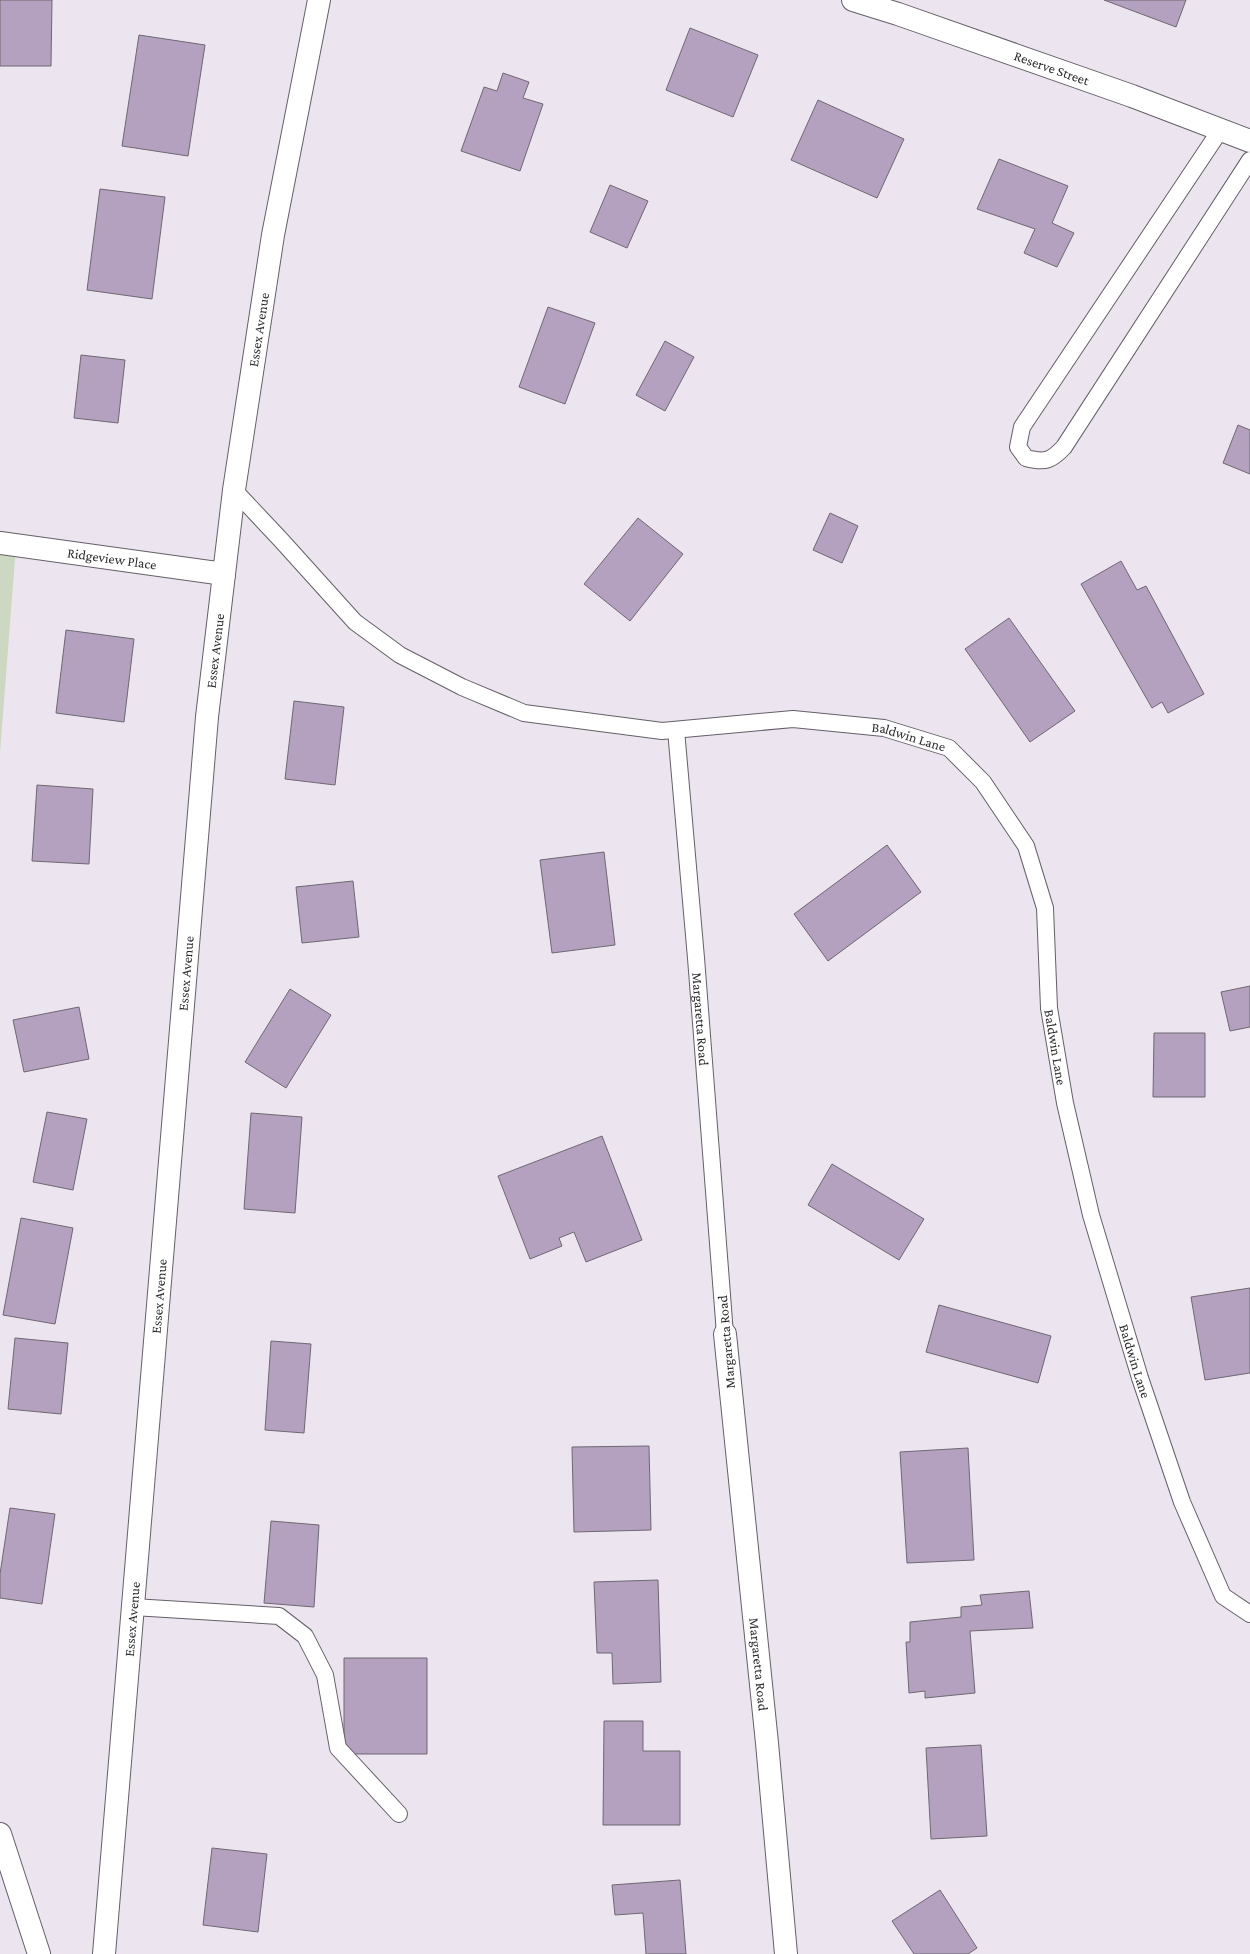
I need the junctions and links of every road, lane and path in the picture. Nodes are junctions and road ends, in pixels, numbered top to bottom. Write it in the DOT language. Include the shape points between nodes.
graph roads {
  1 [pos="319,0"];
  2 [pos="852,0"];
  3 [pos="1221,130"];
  4 [pos="1250,141"];
  5 [pos="1250,160"];
  6 [pos="234,490"];
  7 [pos="0,543"];
  8 [pos="224,574"];
  9 [pos="676,730"];
  10 [pos="725,1334"];
  11 [pos="133,1608"];
  12 [pos="1250,1614"];
  13 [pos="399,1814"];
  14 [pos="0,1834"];
  15 [pos="39,1954"];
  16 [pos="104,1954"];
  17 [pos="786,1954"];
  1 -- 6 [label="street, Essex Avenue" via="273,235"];
  2 -- 3 [label="street, Reserve Street" via="906,16"];
  3 -- 4 [label="street, Reserve Street"];
  3 -- 5 [label="lane" via="1022,427 1018,447 1026,458 1040,462 1054,458 1064,447"];
  6 -- 8 [label="street, Essex Avenue"];
  6 -- 9 [label="lane, Baldwin Lane" via="355,622 400,655 462,687 524,713 662,731"];
  7 -- 8 [label="street, Ridgeview Place"];
  8 -- 11 [label="street, Essex Avenue" via="206,725"];
  9 -- 10 [label="lane, Margaretta Road"];
  9 -- 12 [label="lane, Baldwin Lane" via="793,719 884,728 949,748 983,782 1026,846 1045,908 1049,1008 1065,1103 1091,1215 1140,1378 1182,1502 1223,1596"];
  10 -- 17 [label="street, Margaretta Road"];
  11 -- 13 [label="lane" via="279,1616 295,1628 305,1636 326,1675 338,1748"];
  11 -- 16 [label="street, Essex Avenue"];
  14 -- 15 [label="street"];
}
